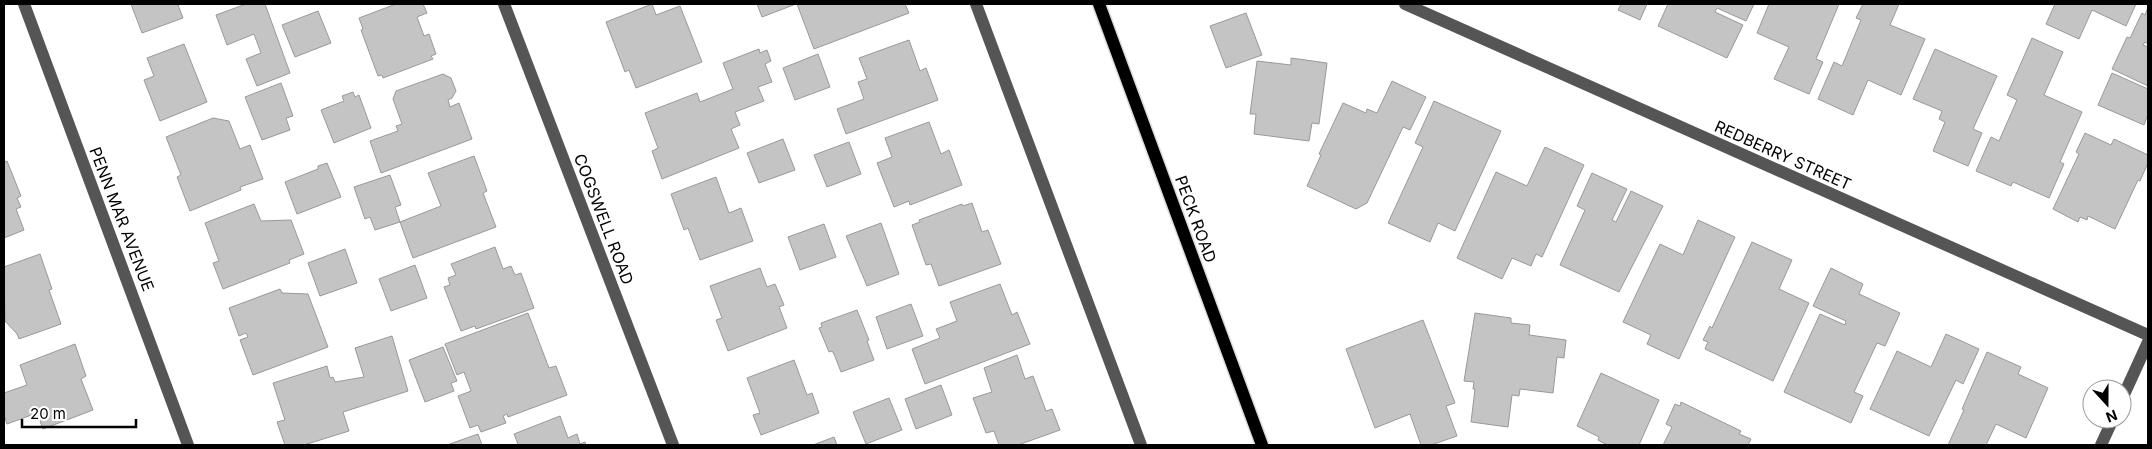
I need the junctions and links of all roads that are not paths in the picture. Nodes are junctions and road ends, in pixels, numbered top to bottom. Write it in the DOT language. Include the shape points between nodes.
graph roads {
  1 [pos="24,4"];
  2 [pos="504,4"];
  3 [pos="976,4"];
  4 [pos="1098,4"];
  5 [pos="1405,4"];
  6 [pos="2148,335"];
  7 [pos="2148,342"];
  8 [pos="2131,379"];
  9 [pos="2108,429"];
  10 [pos="188,445"];
  11 [pos="673,445"];
  12 [pos="1141,445"];
  13 [pos="1262,445"];
  14 [pos="2100,445"];
  1 -- 10 [label="street, PENN MAR AVENUE"];
  2 -- 11 [label="street, COGSWELL ROAD"];
  3 -- 12 [label="street"];
  4 -- 13 [label="main road, PECK ROAD"];
  5 -- 6 [label="street, REDBERRY STREET"];
  7 -- 8 [label="street"];
  9 -- 14 [label="street"];
}
